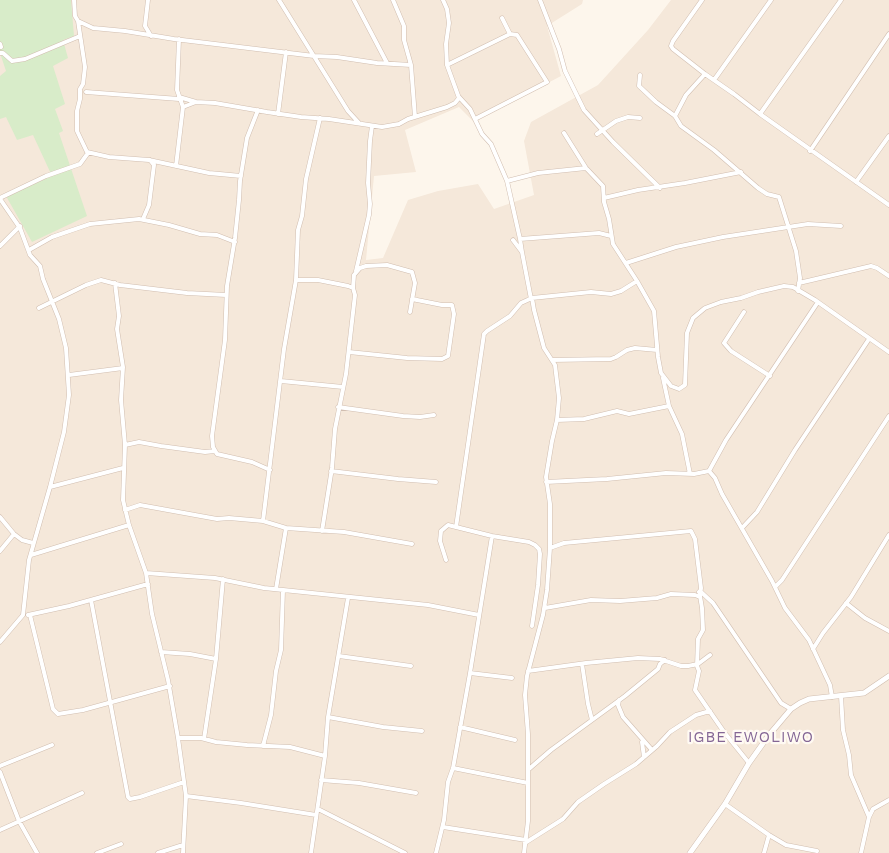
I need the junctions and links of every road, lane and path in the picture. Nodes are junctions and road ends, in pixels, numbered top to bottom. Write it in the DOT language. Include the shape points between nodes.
graph roads {
  1 [pos="74,0"];
  2 [pos="148,0"];
  3 [pos="279,0"];
  4 [pos="354,0"];
  5 [pos="393,0"];
  6 [pos="443,0"];
  7 [pos="540,0"];
  8 [pos="702,0"];
  9 [pos="771,0"];
  10 [pos="841,0"];
  11 [pos="502,18"];
  12 [pos="77,20"];
  13 [pos="145,26"];
  14 [pos="139,34"];
  15 [pos="510,34"];
  16 [pos="889,34"];
  17 [pos="80,36"];
  18 [pos="151,36"];
  19 [pos="179,39"];
  20 [pos="286,52"];
  21 [pos="0,53"];
  22 [pos="314,56"];
  23 [pos="387,63"];
  24 [pos="447,64"];
  25 [pos="411,65"];
  26 [pos="705,74"];
  27 [pos="640,75"];
  28 [pos="714,80"];
  29 [pos="82,86"];
  30 [pos="86,92"];
  31 [pos="458,97"];
  32 [pos="179,98"];
  33 [pos="80,99"];
  34 [pos="196,102"];
  35 [pos="183,107"];
  36 [pos="258,110"];
  37 [pos="278,114"];
  38 [pos="760,114"];
  39 [pos="675,116"];
  40 [pos="415,117"];
  41 [pos="320,118"];
  42 [pos="640,118"];
  43 [pos="475,119"];
  44 [pos="359,123"];
  45 [pos="372,126"];
  46 [pos="602,130"];
  47 [pos="564,132"];
  48 [pos="597,134"];
  49 [pos="889,136"];
  50 [pos="810,151"];
  51 [pos="88,153"];
  52 [pos="150,160"];
  53 [pos="159,162"];
  54 [pos="154,166"];
  55 [pos="176,166"];
  56 [pos="586,168"];
  57 [pos="741,172"];
  58 [pos="241,176"];
  59 [pos="507,181"];
  60 [pos="856,182"];
  61 [pos="660,188"];
  62 [pos="0,198"];
  63 [pos="604,198"];
  64 [pos="889,205"];
  65 [pos="142,219"];
  66 [pos="20,226"];
  67 [pos="788,226"];
  68 [pos="840,226"];
  69 [pos="610,236"];
  70 [pos="520,239"];
  71 [pos="513,240"];
  72 [pos="234,242"];
  73 [pos="0,246"];
  74 [pos="29,250"];
  75 [pos="522,252"];
  76 [pos="626,263"];
  77 [pos="356,271"];
  78 [pos="889,276"];
  79 [pos="296,280"];
  80 [pos="637,281"];
  81 [pos="115,283"];
  82 [pos="799,283"];
  83 [pos="353,288"];
  84 [pos="798,291"];
  85 [pos="226,295"];
  86 [pos="532,298"];
  87 [pos="412,299"];
  88 [pos="51,302"];
  89 [pos="818,302"];
  90 [pos="39,308"];
  91 [pos="410,312"];
  92 [pos="744,312"];
  93 [pos="869,339"];
  94 [pos="658,350"];
  95 [pos="889,351"];
  96 [pos="349,352"];
  97 [pos="554,362"];
  98 [pos="123,368"];
  99 [pos="69,376"];
  100 [pos="770,376"];
  101 [pos="663,378"];
  102 [pos="281,381"];
  103 [pos="343,387"];
  104 [pos="669,406"];
  105 [pos="338,407"];
  106 [pos="434,415"];
  107 [pos="889,416"];
  108 [pos="557,420"];
  109 [pos="126,445"];
  110 [pos="215,451"];
  111 [pos="124,468"];
  112 [pos="270,470"];
  113 [pos="331,471"];
  114 [pos="709,472"];
  115 [pos="690,474"];
  116 [pos="436,482"];
  117 [pos="546,482"];
  118 [pos="50,487"];
  119 [pos="125,510"];
  120 [pos="0,517"];
  121 [pos="263,521"];
  122 [pos="129,525"];
  123 [pos="456,527"];
  124 [pos="286,528"];
  125 [pos="742,528"];
  126 [pos="322,530"];
  127 [pos="14,534"];
  128 [pos="889,535"];
  129 [pos="492,536"];
  130 [pos="32,543"];
  131 [pos="412,544"];
  132 [pos="550,548"];
  133 [pos="0,551"];
  134 [pos="30,555"];
  135 [pos="446,560"];
  136 [pos="146,573"];
  137 [pos="223,579"];
  138 [pos="148,584"];
  139 [pos="775,587"];
  140 [pos="276,589"];
  141 [pos="283,590"];
  142 [pos="700,591"];
  143 [pos="695,595"];
  144 [pos="700,597"];
  145 [pos="348,598"];
  146 [pos="91,600"];
  147 [pos="846,603"];
  148 [pos="545,608"];
  149 [pos="23,615"];
  150 [pos="30,615"];
  151 [pos="479,615"];
  152 [pos="532,626"];
  153 [pos="889,631"];
  154 [pos="0,642"];
  155 [pos="813,649"];
  156 [pos="161,652"];
  157 [pos="710,655"];
  158 [pos="339,656"];
  159 [pos="657,659"];
  160 [pos="216,660"];
  161 [pos="665,660"];
  162 [pos="582,664"];
  163 [pos="660,664"];
  164 [pos="698,664"];
  165 [pos="411,666"];
  166 [pos="528,671"];
  167 [pos="470,673"];
  168 [pos="889,676"];
  169 [pos="512,678"];
  170 [pos="170,686"];
  171 [pos="841,696"];
  172 [pos="832,697"];
  173 [pos="111,702"];
  174 [pos="617,703"];
  175 [pos="791,709"];
  176 [pos="710,711"];
  177 [pos="328,717"];
  178 [pos="592,720"];
  179 [pos="460,727"];
  180 [pos="422,731"];
  181 [pos="178,738"];
  182 [pos="204,739"];
  183 [pos="515,740"];
  184 [pos="641,740"];
  185 [pos="52,745"];
  186 [pos="263,746"];
  187 [pos="652,750"];
  188 [pos="325,756"];
  189 [pos="644,757"];
  190 [pos="749,763"];
  191 [pos="0,766"];
  192 [pos="453,768"];
  193 [pos="528,769"];
  194 [pos="0,772"];
  195 [pos="321,780"];
  196 [pos="184,782"];
  197 [pos="528,783"];
  198 [pos="82,793"];
  199 [pos="416,793"];
  200 [pos="186,796"];
  201 [pos="889,800"];
  202 [pos="725,804"];
  203 [pos="318,809"];
  204 [pos="316,815"];
  205 [pos="869,817"];
  206 [pos="20,821"];
  207 [pos="443,828"];
  208 [pos="0,830"];
  209 [pos="769,835"];
  210 [pos="526,841"];
  211 [pos="121,844"];
  212 [pos="183,845"];
  213 [pos="817,851"];
  214 [pos="37,853"];
  215 [pos="97,853"];
  216 [pos="158,853"];
  217 [pos="183,853"];
  218 [pos="312,853"];
  219 [pos="405,853"];
  220 [pos="436,853"];
  221 [pos="524,853"];
  222 [pos="690,853"];
  223 [pos="764,853"];
  224 [pos="862,853"];
  1 -- 12 [label="street" via="75,13 72,17"];
  2 -- 13 [label="street"];
  3 -- 22 [label="street"];
  4 -- 23 [label="street"];
  5 -- 25 [label="street" via="404,26"];
  6 -- 24 [label="street" via="449,23"];
  7 -- 46 [label="street" via="576,96"];
  8 -- 26 [label="street" via="671,46"];
  9 -- 28 [label="street"];
  10 -- 38 [label="street"];
  11 -- 15 [label="street"];
  12 -- 14 [label="street" via="93,28"];
  12 -- 17 [label="street"];
  13 -- 14 [label="street"];
  13 -- 18 [label="street"];
  14 -- 18 [label="street"];
  15 -- 24 [label="street"];
  15 -- 43 [label="street" via="517,35 547,82"];
  16 -- 50 [label="street"];
  17 -- 21 [label="street" via="24,59 12,61"];
  17 -- 29 [label="street" via="85,66"];
  18 -- 19 [label="street"];
  19 -- 20 [label="street"];
  19 -- 32 [label="street"];
  20 -- 22 [label="street"];
  20 -- 37 [label="street"];
  22 -- 23 [label="street"];
  22 -- 44 [label="street"];
  23 -- 25 [label="street"];
  24 -- 31 [label="street"];
  25 -- 40 [label="street"];
  26 -- 28 [label="street"];
  26 -- 39 [label="street" via="686,95"];
  27 -- 39 [label="street" via="639,86"];
  28 -- 38 [label="street"];
  29 -- 30 [label="street"];
  29 -- 33 [label="street"];
  30 -- 32 [label="street"];
  30 -- 33 [label="street"];
  31 -- 40 [label="street" via="452,105"];
  31 -- 43 [label="street"];
  32 -- 34 [label="street"];
  32 -- 35 [label="street"];
  33 -- 51 [label="street" via="76,110 78,131"];
  34 -- 35 [label="street"];
  34 -- 36 [label="street"];
  35 -- 55 [label="street"];
  36 -- 37 [label="street"];
  36 -- 58 [label="street" via="247,138"];
  37 -- 41 [label="street"];
  38 -- 50 [label="street"];
  39 -- 57 [label="street" via="681,126"];
  40 -- 45 [label="street" via="399,124"];
  41 -- 44 [label="street"];
  41 -- 79 [label="street" via="298,230"];
  42 -- 46 [label="street" via="628,117"];
  43 -- 59 [label="street" via="491,144"];
  44 -- 45 [label="street"];
  45 -- 77 [label="street" via="369,215"];
  46 -- 48 [label="street"];
  46 -- 61 [label="street"];
  47 -- 56 [label="street"];
  49 -- 60 [label="street"];
  50 -- 60 [label="street"];
  51 -- 52 [label="street"];
  51 -- 62 [label="street" via="80,164"];
  52 -- 53 [label="street"];
  52 -- 54 [label="street"];
  53 -- 54 [label="street"];
  53 -- 55 [label="street"];
  54 -- 65 [label="street" via="149,205"];
  55 -- 58 [label="street"];
  56 -- 59 [label="street" via="538,173"];
  56 -- 63 [label="street" via="600,182"];
  57 -- 61 [label="street"];
  57 -- 67 [label="street" via="767,194 780,197"];
  58 -- 72 [label="street"];
  59 -- 70 [label="street"];
  60 -- 64 [label="street"];
  61 -- 63 [label="street"];
  62 -- 66 [label="street"];
  63 -- 69 [label="street"];
  65 -- 72 [label="street" via="200,234 217,235"];
  65 -- 74 [label="street" via="90,224 52,237"];
  66 -- 73 [label="street"];
  66 -- 74 [label="street"];
  67 -- 68 [label="street"];
  67 -- 76 [label="street" via="683,245"];
  67 -- 82 [label="street" via="796,251"];
  69 -- 70 [label="street" via="599,233"];
  69 -- 76 [label="street" via="615,250"];
  70 -- 75 [label="street"];
  71 -- 75 [label="street"];
  72 -- 85 [label="street"];
  74 -- 88 [label="street" via="40,266"];
  75 -- 86 [label="street"];
  76 -- 80 [label="street"];
  77 -- 83 [label="street"];
  77 -- 87 [label="street" via="379,264 412,272 415,283"];
  78 -- 82 [label="street" via="871,266"];
  79 -- 83 [label="street" via="318,280"];
  79 -- 102 [label="street"];
  80 -- 86 [label="street" via="611,294 591,292"];
  80 -- 94 [label="street" via="654,311"];
  81 -- 85 [label="street"];
  81 -- 88 [label="street" via="94,282"];
  81 -- 98 [label="street"];
  82 -- 84 [label="street"];
  83 -- 96 [label="street" via="354,313"];
  84 -- 89 [label="street"];
  84 -- 101 [label="street" via="784,286 706,308 693,318 687,333 685,384 679,389"];
  85 -- 110 [label="street" via="225,340 212,436"];
  86 -- 97 [label="street" via="544,348"];
  86 -- 123 [label="street" via="521,303 510,316 484,334"];
  87 -- 91 [label="street"];
  87 -- 96 [label="street" via="452,305 454,314 448,356 442,359 407,358"];
  88 -- 90 [label="street"];
  88 -- 99 [label="street" via="63,331"];
  89 -- 93 [label="street"];
  89 -- 100 [label="street"];
  92 -- 100 [label="street" via="724,343"];
  93 -- 95 [label="street"];
  93 -- 125 [label="street" via="757,512"];
  94 -- 97 [label="street" via="635,348 611,359"];
  94 -- 101 [label="street"];
  96 -- 103 [label="street"];
  97 -- 108 [label="street" via="559,398"];
  98 -- 99 [label="street"];
  98 -- 109 [label="street" via="121,400"];
  99 -- 118 [label="street" via="70,395 64,432"];
  100 -- 114 [label="street" via="726,440"];
  101 -- 104 [label="street"];
  102 -- 103 [label="street"];
  102 -- 112 [label="street"];
  103 -- 105 [label="street"];
  104 -- 108 [label="street" via="633,414 617,411 584,419"];
  104 -- 115 [label="street" via="682,434"];
  105 -- 106 [label="street" via="403,416"];
  105 -- 113 [label="street"];
  107 -- 139 [label="street"];
  108 -- 117 [label="street"];
  109 -- 110 [label="street" via="139,442"];
  109 -- 111 [label="street"];
  110 -- 112 [label="street" via="221,456 252,462"];
  111 -- 118 [label="street"];
  111 -- 119 [label="street"];
  112 -- 121 [label="street"];
  113 -- 116 [label="street"];
  113 -- 126 [label="street"];
  114 -- 115 [label="street"];
  114 -- 125 [label="street"];
  115 -- 117 [label="street"];
  117 -- 132 [label="street" via="550,504"];
  118 -- 130 [label="street"];
  119 -- 121 [label="street" via="140,505 216,518"];
  119 -- 122 [label="street"];
  120 -- 127 [label="street"];
  121 -- 124 [label="street"];
  122 -- 134 [label="street"];
  122 -- 136 [label="street"];
  123 -- 129 [label="street"];
  123 -- 135 [label="street" via="448,525 441,531 440,541"];
  124 -- 126 [label="street"];
  124 -- 140 [label="street"];
  125 -- 139 [label="street"];
  126 -- 131 [label="street"];
  127 -- 130 [label="street"];
  127 -- 133 [label="street"];
  128 -- 147 [label="street"];
  129 -- 151 [label="street"];
  129 -- 152 [label="street" via="529,542 539,549"];
  130 -- 134 [label="street"];
  132 -- 142 [label="street" via="564,543 690,531 695,539"];
  132 -- 148 [label="street"];
  134 -- 149 [label="street"];
  136 -- 137 [label="street"];
  136 -- 138 [label="street"];
  137 -- 140 [label="street"];
  137 -- 160 [label="street"];
  138 -- 146 [label="street"];
  138 -- 156 [label="street"];
  139 -- 155 [label="street"];
  140 -- 141 [label="street"];
  141 -- 145 [label="street"];
  141 -- 186 [label="street" via="281,650"];
  142 -- 143 [label="street"];
  142 -- 144 [label="street"];
  142 -- 175 [label="street" via="713,603 781,703"];
  143 -- 144 [label="street"];
  143 -- 148 [label="street" via="591,600"];
  144 -- 164 [label="street" via="703,630 698,639"];
  145 -- 151 [label="street" via="428,605"];
  145 -- 158 [label="street"];
  146 -- 150 [label="street"];
  146 -- 173 [label="street"];
  147 -- 153 [label="street"];
  147 -- 155 [label="street"];
  148 -- 166 [label="street"];
  149 -- 150 [label="street"];
  149 -- 154 [label="street"];
  150 -- 173 [label="street" via="53,709 58,714"];
  151 -- 167 [label="street"];
  155 -- 172 [label="street" via="830,685"];
  156 -- 160 [label="street"];
  156 -- 170 [label="street"];
  157 -- 164 [label="street"];
  158 -- 165 [label="street"];
  158 -- 177 [label="street"];
  159 -- 161 [label="street"];
  159 -- 162 [label="street"];
  159 -- 163 [label="street"];
  160 -- 182 [label="street"];
  161 -- 163 [label="street"];
  161 -- 164 [label="street" via="681,666"];
  162 -- 166 [label="street"];
  162 -- 178 [label="street"];
  163 -- 174 [label="street"];
  164 -- 176 [label="street" via="696,690"];
  166 -- 193 [label="street"];
  167 -- 169 [label="street"];
  167 -- 179 [label="street"];
  168 -- 171 [label="street" via="864,693"];
  170 -- 173 [label="street"];
  170 -- 181 [label="street"];
  171 -- 172 [label="street"];
  171 -- 205 [label="street" via="843,730 852,775"];
  172 -- 175 [label="street" via="808,699"];
  173 -- 196 [label="street" via="128,797"];
  174 -- 178 [label="street"];
  174 -- 184 [label="street"];
  175 -- 190 [label="street"];
  176 -- 187 [label="street" via="699,713 670,732"];
  176 -- 190 [label="street"];
  177 -- 180 [label="street"];
  177 -- 188 [label="street"];
  178 -- 193 [label="street"];
  179 -- 183 [label="street"];
  179 -- 192 [label="street"];
  181 -- 182 [label="street"];
  181 -- 196 [label="street"];
  182 -- 186 [label="street"];
  184 -- 187 [label="street"];
  184 -- 189 [label="street"];
  185 -- 191 [label="street"];
  186 -- 188 [label="street" via="290,747"];
  187 -- 189 [label="street"];
  188 -- 195 [label="street"];
  189 -- 210 [label="street" via="578,802 564,819"];
  190 -- 202 [label="street"];
  192 -- 197 [label="street"];
  192 -- 207 [label="street" via="448,782"];
  193 -- 197 [label="street"];
  194 -- 206 [label="street"];
  195 -- 199 [label="street" via="359,782"];
  195 -- 203 [label="street"];
  196 -- 200 [label="street"];
  197 -- 210 [label="street"];
  198 -- 206 [label="street"];
  200 -- 204 [label="street"];
  200 -- 212 [label="street"];
  201 -- 205 [label="street" via="874,809"];
  202 -- 209 [label="street"];
  202 -- 222 [label="street"];
  203 -- 204 [label="street"];
  203 -- 219 [label="street"];
  204 -- 218 [label="street"];
  205 -- 224 [label="street"];
  206 -- 208 [label="street"];
  206 -- 214 [label="street"];
  207 -- 210 [label="street"];
  207 -- 220 [label="street"];
  209 -- 213 [label="street" via="786,845"];
  209 -- 223 [label="street"];
  210 -- 221 [label="street"];
  211 -- 215 [label="street"];
  212 -- 216 [label="street"];
  212 -- 217 [label="street"];
}
